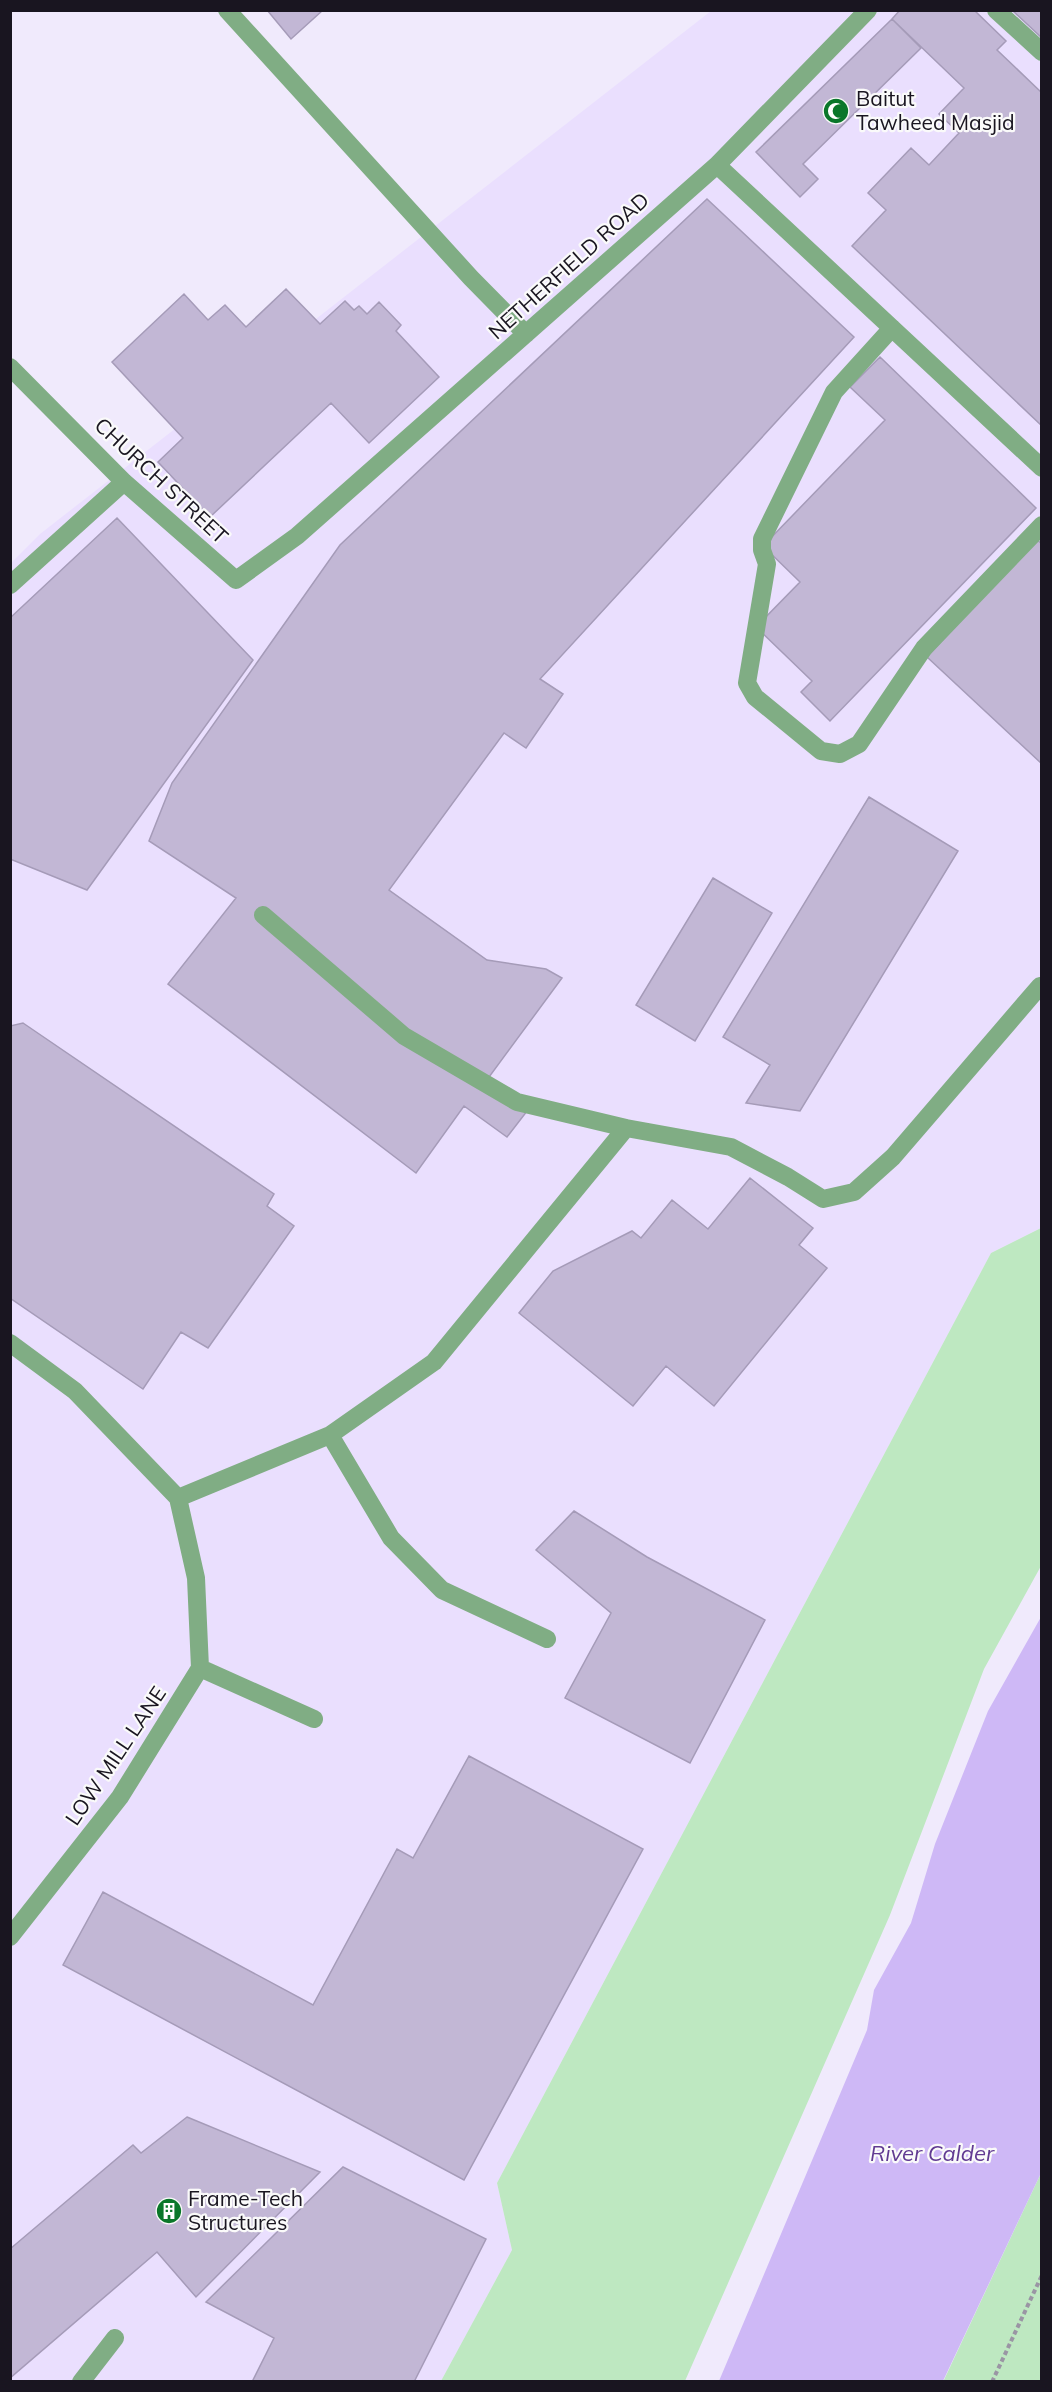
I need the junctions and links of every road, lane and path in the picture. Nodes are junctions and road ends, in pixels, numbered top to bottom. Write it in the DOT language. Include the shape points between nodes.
graph roads {
  1 [pos="227,10"];
  2 [pos="868,10"];
  3 [pos="996,10"];
  4 [pos="1041,52"];
  5 [pos="717,165"];
  6 [pos="891,328"];
  7 [pos="526,334"];
  8 [pos="10,367"];
  9 [pos="1041,468"];
  10 [pos="124,483"];
  11 [pos="1041,525"];
  12 [pos="290,543"];
  13 [pos="10,585"];
  14 [pos="263,915"];
  15 [pos="1040,987"];
  16 [pos="626,1128"];
  17 [pos="10,1343"];
  18 [pos="330,1435"];
  19 [pos="178,1497"];
  20 [pos="547,1639"];
  21 [pos="200,1668"];
  22 [pos="314,1719"];
  23 [pos="10,1937"];
  24 [pos="1041,2275"];
  25 [pos="115,2338"];
  26 [pos="81,2382"];
  27 [pos="992,2382"];
  1 -- 7 [label="street"];
  2 -- 5 [label="street, NETHERFIELD ROAD"];
  3 -- 4 [label="street"];
  5 -- 6 [label="street"];
  5 -- 7 [label="street, NETHERFIELD ROAD"];
  6 -- 9 [label="street"];
  6 -- 11 [label="street" via="834,392 762,539 767,564 747,684 755,697 821,751 840,754 859,744 924,648"];
  7 -- 12 [label="street, NETHERFIELD ROAD"];
  8 -- 10 [label="street, CHURCH STREET"];
  10 -- 12 [label="street, CHURCH STREET" via="236,580"];
  10 -- 13 [label="street"];
  14 -- 16 [label="street" via="404,1036 517,1102"];
  15 -- 16 [label="street" via="893,1157 854,1192 823,1199 731,1147"];
  16 -- 18 [label="street" via="434,1362"];
  17 -- 19 [label="street" via="75,1391"];
  18 -- 19 [label="street"];
  18 -- 20 [label="street" via="391,1538 442,1590"];
  19 -- 21 [label="street" via="196,1578"];
  21 -- 22 [label="street"];
  21 -- 23 [label="street, LOW MILL LANE" via="120,1797"];
  24 -- 27 [label="path"];
  25 -- 26 [label="street"];
}
